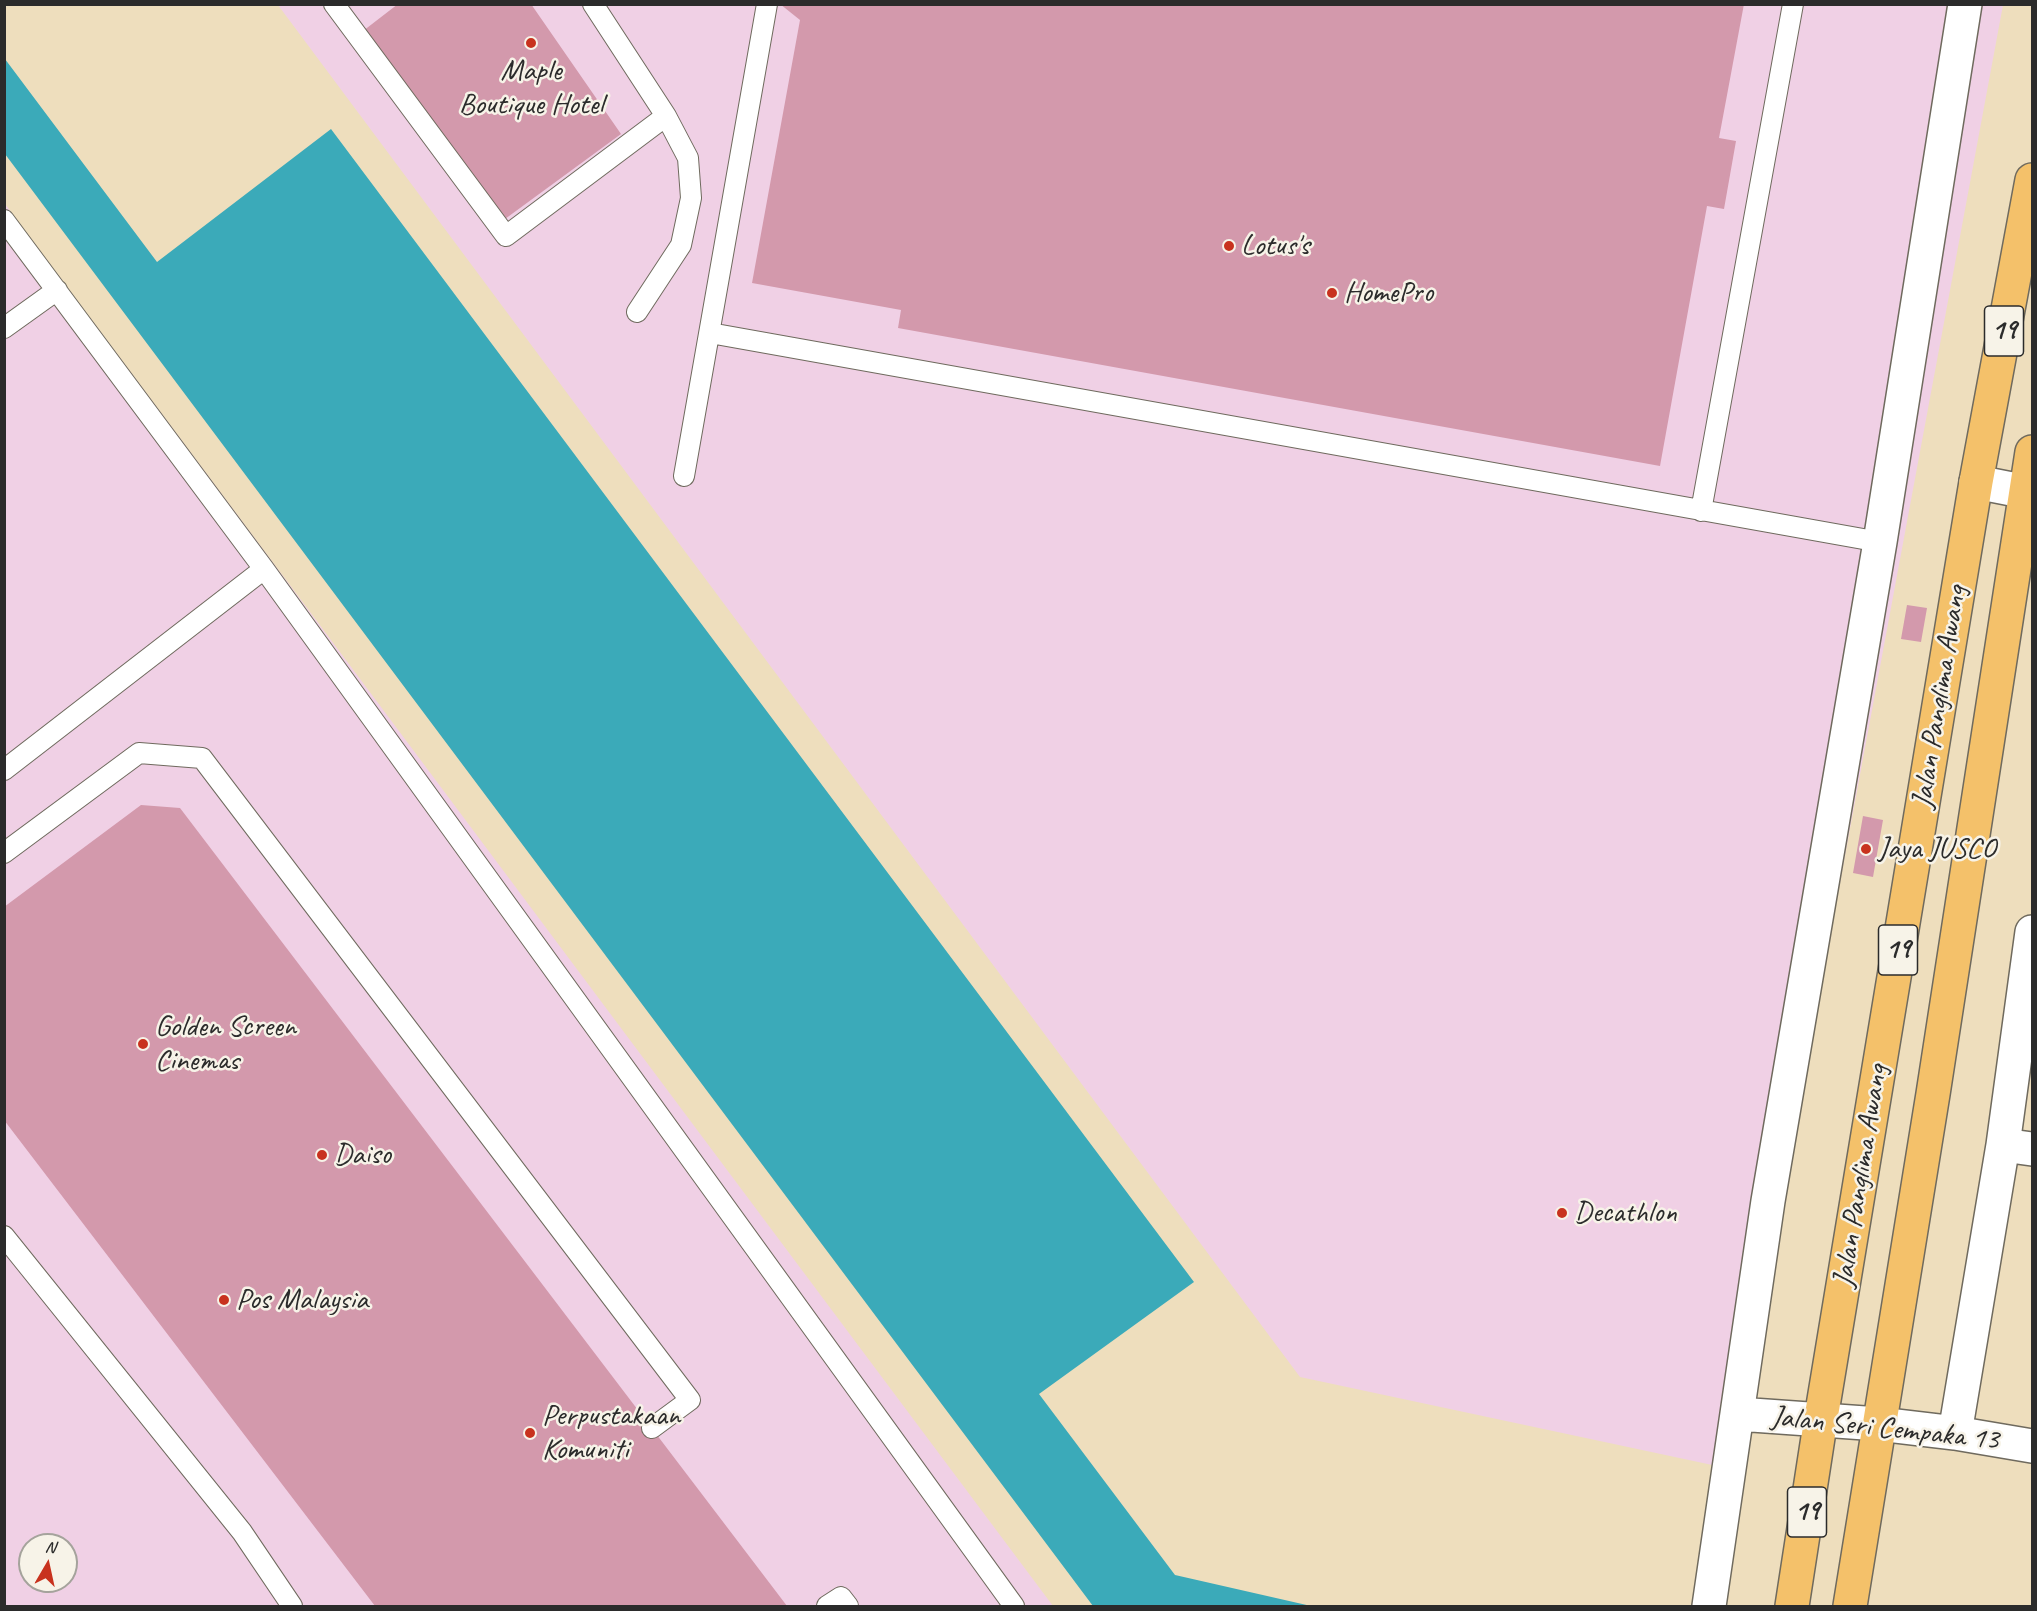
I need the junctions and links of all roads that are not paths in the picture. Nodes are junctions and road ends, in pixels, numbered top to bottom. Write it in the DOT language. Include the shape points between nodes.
graph roads {
  1 [pos="334,4"];
  2 [pos="593,4"];
  3 [pos="767,4"];
  4 [pos="1793,4"];
  5 [pos="1965,4"];
  6 [pos="666,116"];
  7 [pos="2032,180"];
  8 [pos="4,220"];
  9 [pos="57,290"];
  10 [pos="637,312"];
  11 [pos="4,328"];
  12 [pos="710,333"];
  13 [pos="2032,452"];
  14 [pos="684,476"];
  15 [pos="1976,482"];
  16 [pos="2029,492"];
  17 [pos="1701,511"];
  18 [pos="1880,542"];
  19 [pos="264,569"];
  20 [pos="4,770"];
  21 [pos="4,854"];
  22 [pos="2032,932"];
  23 [pos="2030,973"];
  24 [pos="2018,1147"];
  25 [pos="4,1236"];
  26 [pos="1738,1414"];
  27 [pos="1821,1418"];
  28 [pos="1879,1424"];
  29 [pos="652,1428"];
  30 [pos="1955,1433"];
  31 [pos="2032,1446"];
  32 [pos="292,1606"];
  33 [pos="827,1606"];
  34 [pos="848,1606"];
  35 [pos="1014,1606"];
  36 [pos="1709,1606"];
  37 [pos="1792,1606"];
  38 [pos="1850,1606"];
  1 -- 6 [label="lane" via="506,236"];
  2 -- 6 [label="lane"];
  3 -- 12 [label="lane"];
  4 -- 17 [label="lane"];
  5 -- 18 [label="street"];
  6 -- 10 [label="lane" via="687,158 692,198 681,245"];
  7 -- 15 [label="main road, Jalan Panglima Awang / 19"];
  8 -- 9 [label="lane"];
  9 -- 11 [label="lane"];
  9 -- 19 [label="lane"];
  12 -- 14 [label="lane"];
  12 -- 17 [label="lane"];
  13 -- 16 [label="main road, Jalan Panglima Awang / 19"];
  15 -- 16 [label="street"];
  15 -- 27 [label="main road, Jalan Panglima Awang / 19"];
  16 -- 28 [label="main road, Jalan Panglima Awang / 19"];
  17 -- 18 [label="lane"];
  18 -- 26 [label="street" via="1768,1201"];
  19 -- 20 [label="lane"];
  19 -- 35 [label="lane"];
  21 -- 29 [label="lane" via="139,753 202,758 690,1400"];
  22 -- 23 [label="street"];
  23 -- 24 [label="street"];
  24 -- 30 [label="street"];
  25 -- 32 [label="lane" via="242,1532"];
  26 -- 27 [label="street, Jalan Seri Cempaka 13"];
  26 -- 36 [label="street"];
  27 -- 28 [label="street, Jalan Seri Cempaka 13"];
  27 -- 37 [label="main road, Jalan Panglima Awang / 19"];
  28 -- 30 [label="street, Jalan Seri Cempaka 13"];
  28 -- 38 [label="main road, Jalan Panglima Awang / 19"];
  30 -- 31 [label="street, Jalan Seri Cempaka 13"];
  33 -- 34 [label="lane" via="841,1597"];
}
